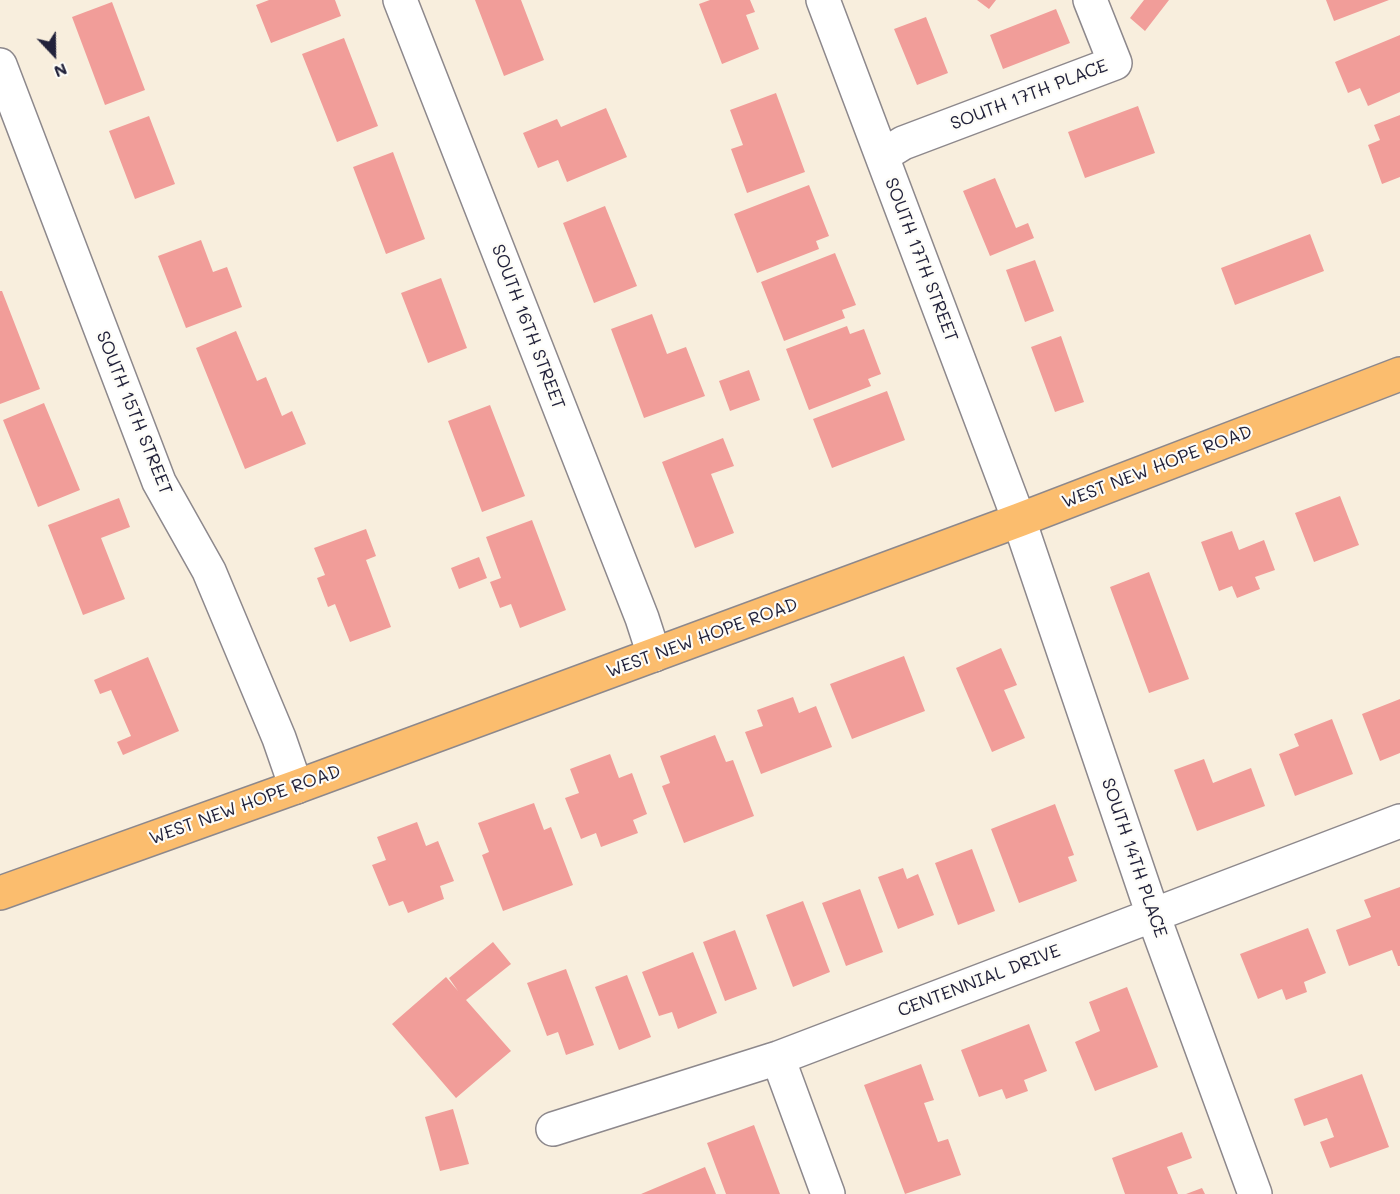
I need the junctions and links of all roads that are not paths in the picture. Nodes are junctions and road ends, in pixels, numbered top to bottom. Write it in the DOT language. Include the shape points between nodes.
graph roads {
  1 [pos="400,0"];
  2 [pos="823,0"];
  3 [pos="1090,0"];
  4 [pos="0,65"];
  5 [pos="882,156"];
  6 [pos="1400,374"];
  7 [pos="1019,520"];
  8 [pos="654,656"];
  9 [pos="296,787"];
  10 [pos="1400,821"];
  11 [pos="0,893"];
  12 [pos="1153,915"];
  13 [pos="778,1058"];
  14 [pos="553,1129"];
  15 [pos="828,1194"];
  16 [pos="1255,1194"];
  1 -- 8 [label="street, SOUTH 16TH STREET"];
  2 -- 5 [label="street, SOUTH 17TH STREET"];
  3 -- 5 [label="street, SOUTH 17TH PLACE" via="1115,63 903,143"];
  4 -- 9 [label="street, SOUTH 15TH STREET" via="159,482 209,571"];
  5 -- 7 [label="street, SOUTH 17TH STREET"];
  6 -- 7 [label="main road, WEST NEW HOPE ROAD"];
  7 -- 8 [label="main road, WEST NEW HOPE ROAD"];
  7 -- 12 [label="street, SOUTH 14TH PLACE"];
  8 -- 9 [label="main road, WEST NEW HOPE ROAD"];
  9 -- 11 [label="main road, WEST NEW HOPE ROAD"];
  10 -- 12 [label="street, CENTENNIAL DRIVE"];
  12 -- 13 [label="street, CENTENNIAL DRIVE"];
  12 -- 16 [label="street, SOUTH 14TH PLACE"];
  13 -- 14 [label="street, CENTENNIAL DRIVE"];
  13 -- 15 [label="street"];
}
